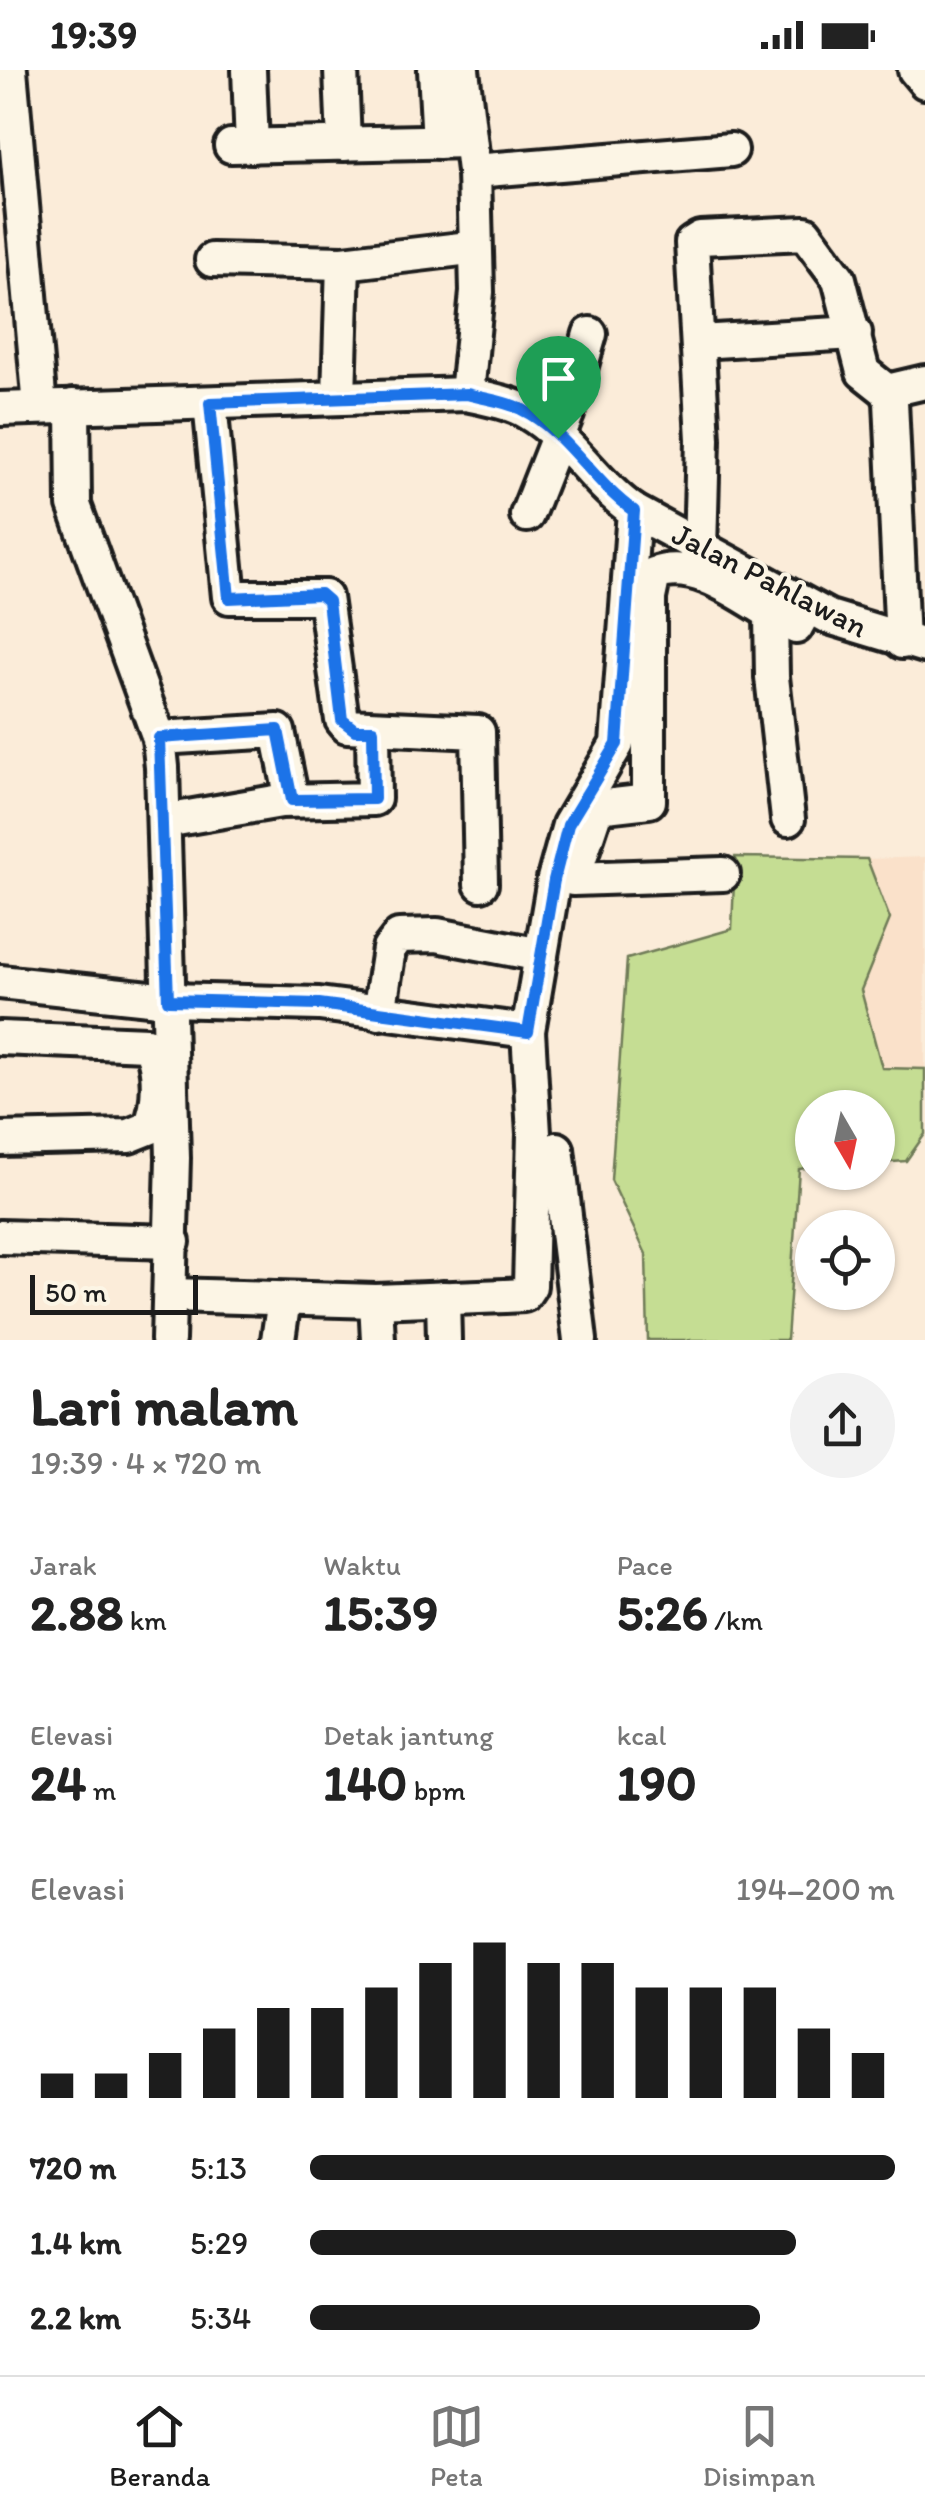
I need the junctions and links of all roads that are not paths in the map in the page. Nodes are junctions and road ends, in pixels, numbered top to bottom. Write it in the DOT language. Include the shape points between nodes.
graph roads {
  1 [pos="10,70"];
  2 [pos="249,70"];
  3 [pos="341,70"];
  4 [pos="435,70"];
  5 [pos="462,70"];
  6 [pos="915,70"];
  7 [pos="925,82"];
  8 [pos="344,144"];
  9 [pos="731,150"];
  10 [pos="461,151"];
  11 [pos="461,250"];
  12 [pos="212,260"];
  13 [pos="343,263"];
  14 [pos="855,333"];
  15 [pos="590,334"];
  16 [pos="698,342"];
  17 [pos="925,382"];
  18 [pos="887,391"];
  19 [pos="467,394"];
  20 [pos="339,396"];
  21 [pos="210,403"];
  22 [pos="73,406"];
  23 [pos="40,407"];
  24 [pos="0,408"];
  25 [pos="558,438"];
  26 [pos="634,511"];
  27 [pos="527,515"];
  28 [pos="700,549"];
  29 [pos="808,607"];
  30 [pos="771,615"];
  31 [pos="913,644"];
  32 [pos="373,730"];
  33 [pos="159,738"];
  34 [pos="292,800"];
  35 [pos="788,820"];
  36 [pos="165,821"];
  37 [pos="723,874"];
  38 [pos="480,884"];
  39 [pos="541,955"];
  40 [pos="0,982"];
  41 [pos="168,1000"];
  42 [pos="379,1013"];
  43 [pos="528,1032"];
  44 [pos="0,1038"];
  45 [pos="0,1139"];
  46 [pos="548,1163"];
  47 [pos="0,1237"];
  48 [pos="173,1242"];
  49 [pos="170,1295"];
  50 [pos="442,1298"];
  51 [pos="284,1299"];
  52 [pos="376,1301"];
  53 [pos="168,1340"];
  54 [pos="278,1340"];
  55 [pos="378,1340"];
  56 [pos="444,1340"];
  57 [pos="580,1340"];
  1 -- 23 [label="street"];
  2 -- 8 [label="street" via="241,146"];
  3 -- 8 [label="street"];
  4 -- 10 [label="street"];
  5 -- 10 [label="street"];
  6 -- 7 [label="street"];
  8 -- 10 [label="street"];
  9 -- 10 [label="street"];
  10 -- 19 [label="street" via="477,292"];
  11 -- 13 [label="street"];
  12 -- 13 [label="street"];
  13 -- 20 [label="street"];
  14 -- 16 [label="street"];
  14 -- 16 [label="street" via="839,279 801,232 694,239"];
  14 -- 18 [label="street" via="863,372"];
  15 -- 25 [label="street"];
  16 -- 28 [label="street"];
  17 -- 18 [label="street"];
  18 -- 31 [label="street"];
  19 -- 20 [label="street, Jalan Pahlawan"];
  19 -- 25 [label="street, Jalan Pahlawan" via="517,406"];
  20 -- 21 [label="street, Jalan Pahlawan"];
  21 -- 22 [label="street, Jalan Pahlawan"];
  21 -- 32 [label="street" via="229,598 325,597 343,723"];
  22 -- 23 [label="street, Jalan Pahlawan"];
  22 -- 33 [label="street" via="74,505"];
  23 -- 24 [label="street, Jalan Pahlawan"];
  25 -- 26 [label="street, Jalan Pahlawan"];
  25 -- 27 [label="street"];
  26 -- 28 [label="street, Jalan Pahlawan"];
  26 -- 39 [label="street" via="617,744 568,825"];
  28 -- 29 [label="street, Jalan Pahlawan"];
  29 -- 30 [label="street" via="796,627"];
  29 -- 31 [label="street, Jalan Pahlawan"];
  30 -- 35 [label="street"];
  30 -- 37 [label="street" via="710,579 672,568 654,574 649,801 597,806 574,879"];
  32 -- 34 [label="street" via="374,799"];
  32 -- 38 [label="street" via="478,732"];
  33 -- 34 [label="street" via="278,730"];
  33 -- 36 [label="street"];
  34 -- 36 [label="street"];
  36 -- 41 [label="street"];
  39 -- 42 [label="street" via="437,935 399,936 389,949"];
  39 -- 43 [label="street"];
  40 -- 41 [label="street"];
  41 -- 42 [label="street" via="319,1004"];
  41 -- 48 [label="street"];
  42 -- 43 [label="street"];
  43 -- 46 [label="street"];
  44 -- 45 [label="street" via="147,1044 157,1111 149,1128 130,1136"];
  46 -- 50 [label="street" via="524,1294"];
  46 -- 57 [label="street"];
  47 -- 48 [label="street"];
  48 -- 49 [label="street"];
  49 -- 51 [label="street"];
  49 -- 53 [label="street"];
  50 -- 52 [label="street"];
  50 -- 56 [label="street"];
  51 -- 52 [label="street"];
  51 -- 54 [label="street"];
  52 -- 55 [label="street"];
}
